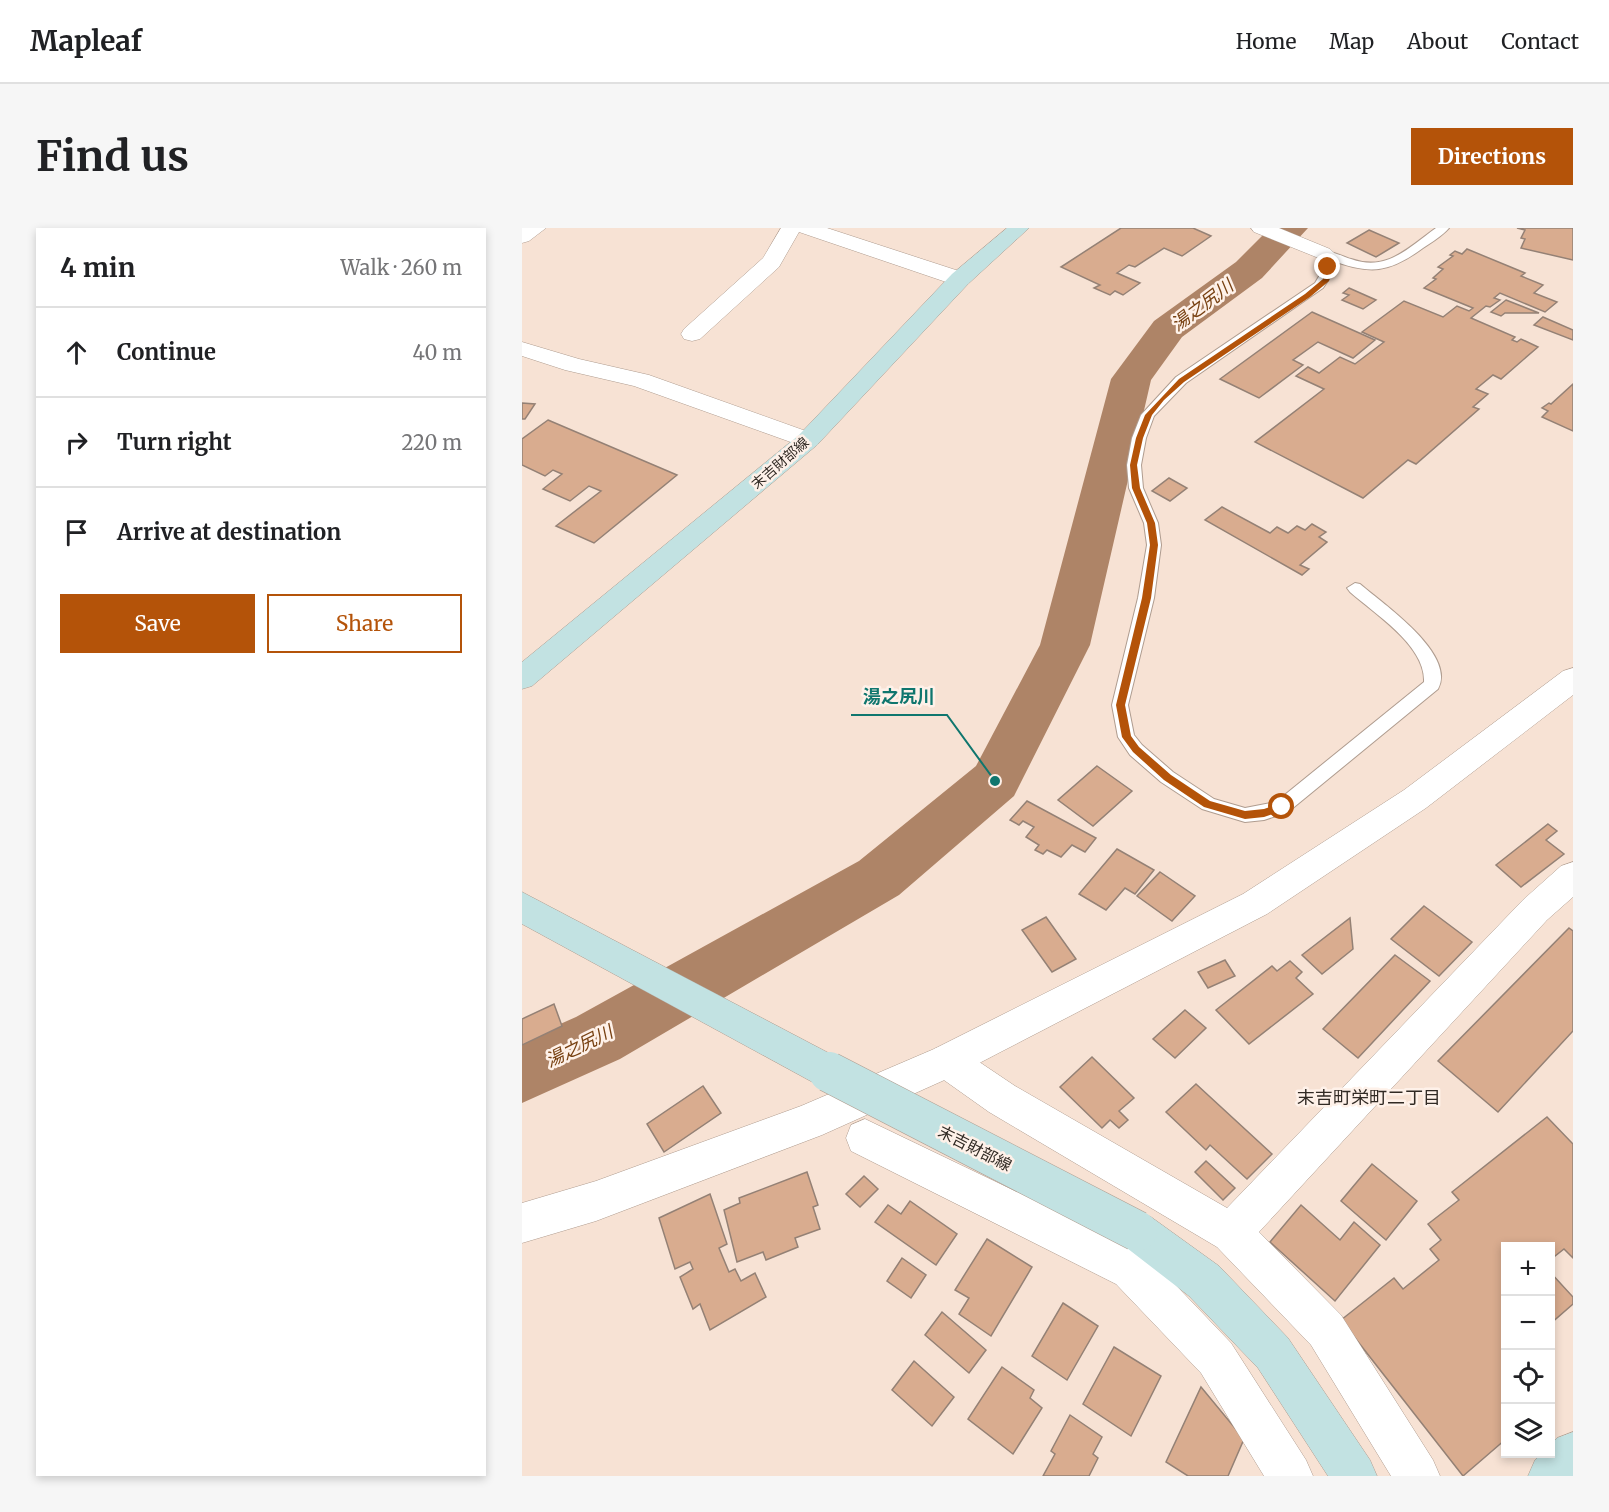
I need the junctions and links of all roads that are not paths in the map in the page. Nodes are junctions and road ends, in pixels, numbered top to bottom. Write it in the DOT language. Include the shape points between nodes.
graph roads {
  1 [pos="536,228"];
  2 [pos="791,228"];
  3 [pos="807,228"];
  4 [pos="1018,228"];
  5 [pos="1261,228"];
  6 [pos="1443,228"];
  7 [pos="522,237"];
  8 [pos="1323,253"];
  9 [pos="960,279"];
  10 [pos="692,334"];
  11 [pos="522,349"];
  12 [pos="808,440"];
  13 [pos="1355,588"];
  14 [pos="522,678"];
  15 [pos="1573,679"];
  16 [pos="1573,876"];
  17 [pos="522,907"];
  18 [pos="947,1061"];
  19 [pos="865,1138"];
  20 [pos="522,1223"];
  21 [pos="1231,1233"];
  22 [pos="1573,1454"];
  23 [pos="1290,1476"];
  24 [pos="1354,1476"];
  25 [pos="1417,1476"];
  26 [pos="1551,1476"];
  1 -- 7 [label="street"];
  2 -- 10 [label="street" via="771,262"];
  3 -- 9 [label="street"];
  4 -- 9 [label="main road, 末吉財部線"];
  5 -- 8 [label="street"];
  6 -- 8 [label="lane" via="1392,264 1378,267"];
  8 -- 13 [label="lane" via="1328,267 1326,280 1181,380 1148,415 1134,465 1136,488 1151,523 1154,545 1146,598 1120,705 1126,737 1167,777 1208,804 1245,815 1282,807 1432,685 1433,671 1428,658"];
  9 -- 12 [label="main road, 末吉財部線"];
  11 -- 12 [label="street" via="640,380"];
  12 -- 14 [label="main road, 末吉財部線"];
  15 -- 18 [label="street" via="1414,799 1255,904"];
  16 -- 21 [label="street" via="1527,918"];
  17 -- 24 [label="main road, 末吉財部線, bridge" via="1137,1231 1204,1281 1273,1353"];
  18 -- 20 [label="street" via="808,1122 596,1201"];
  18 -- 21 [label="street" via="1002,1099"];
  19 -- 23 [label="street" via="1131,1269 1216,1358"];
  21 -- 25 [label="street" via="1326,1330"];
  22 -- 26 [label="main road"];
}
